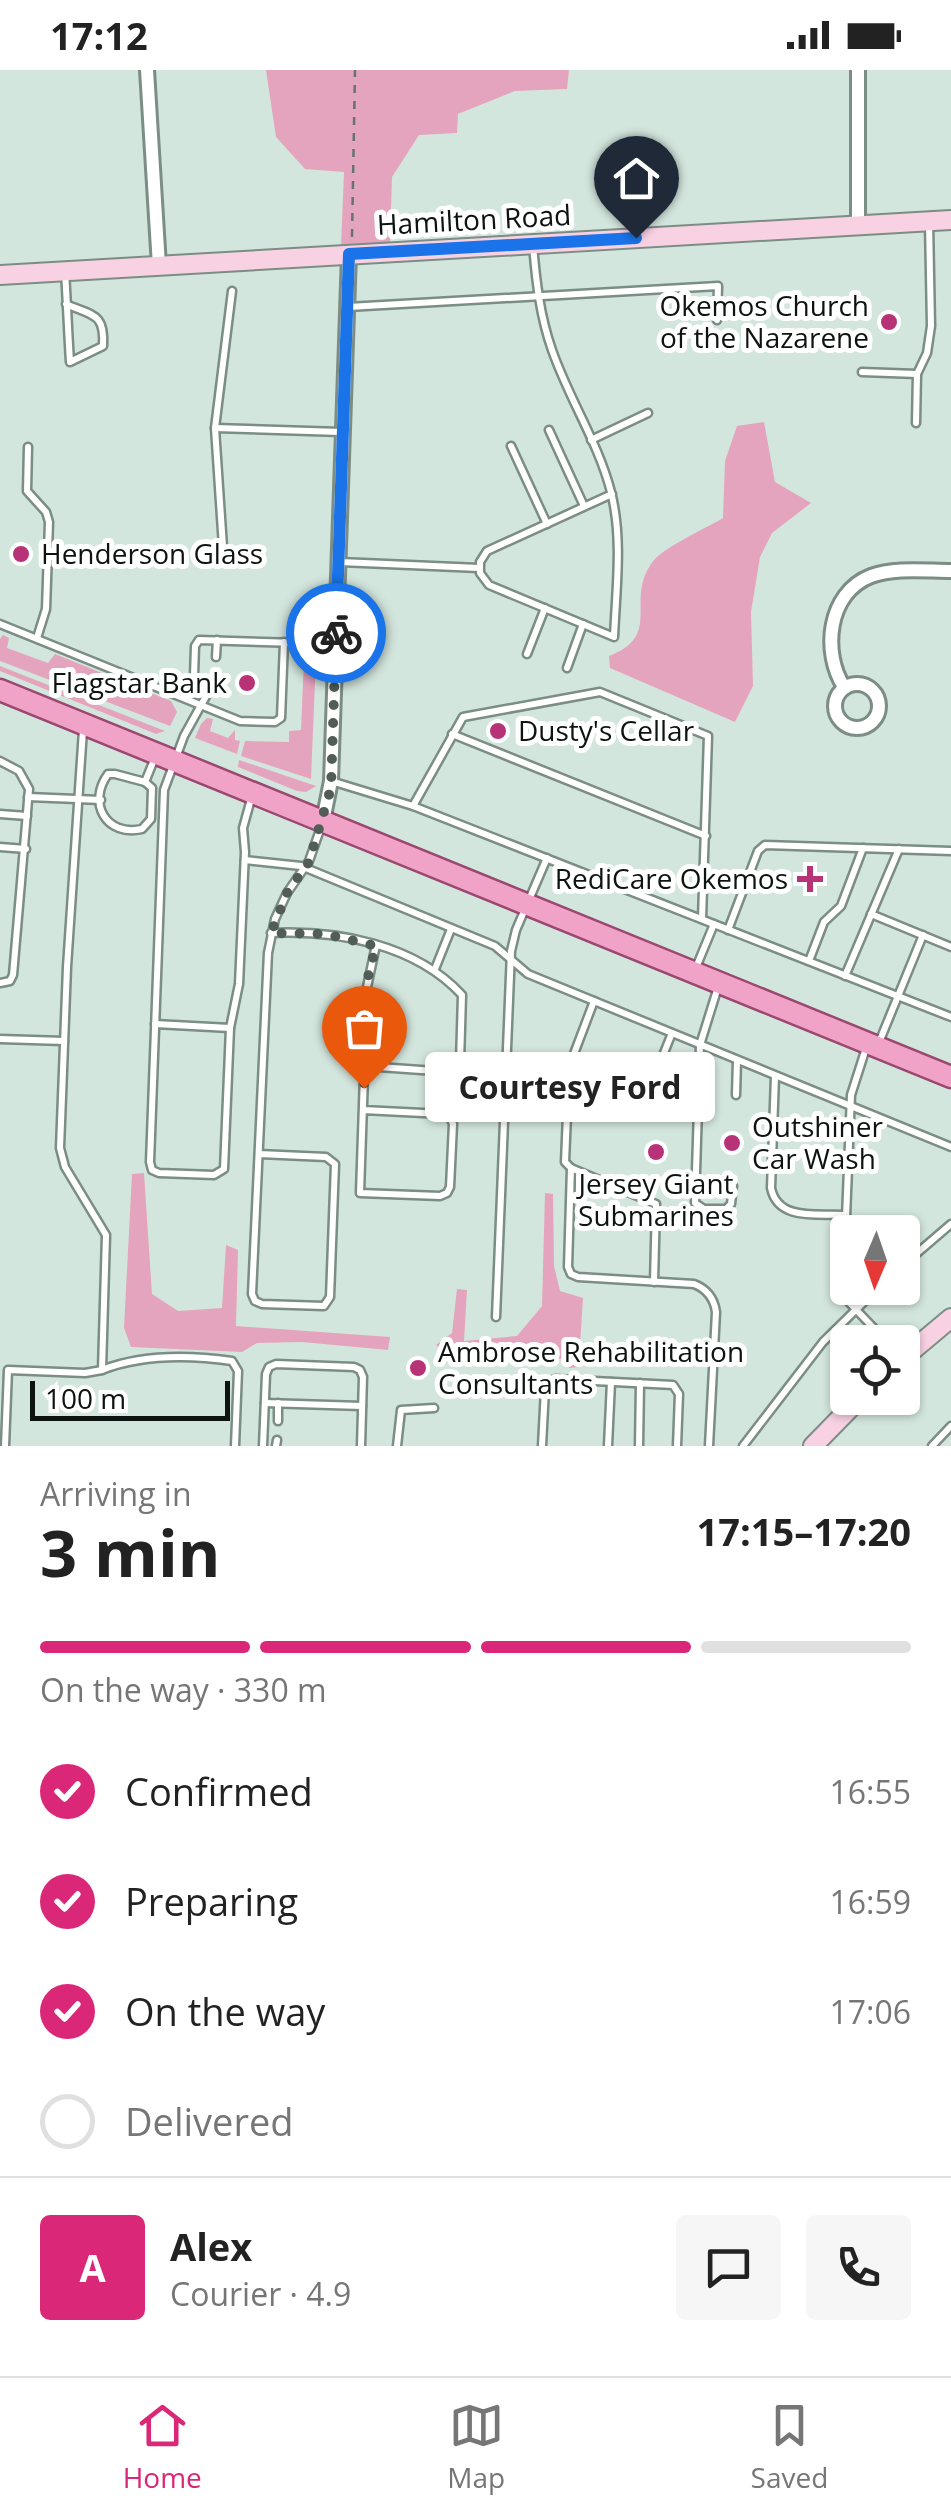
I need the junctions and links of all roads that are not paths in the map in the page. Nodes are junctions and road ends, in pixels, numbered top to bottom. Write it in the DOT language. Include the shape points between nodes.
graph roads {
  1 [pos="147,70"];
  2 [pos="858,70"];
  3 [pos="951,220"];
  4 [pos="928,221"];
  5 [pos="858,225"];
  6 [pos="533,244"];
  7 [pos="350,246"];
  8 [pos="159,266"];
  9 [pos="64,271"];
  10 [pos="0,275"];
  11 [pos="232,291"];
  12 [pos="538,295"];
  13 [pos="66,304"];
  14 [pos="347,307"];
  15 [pos="717,320"];
  16 [pos="862,372"];
  17 [pos="917,374"];
  18 [pos="648,413"];
  19 [pos="916,423"];
  20 [pos="215,428"];
  21 [pos="549,430"];
  22 [pos="343,432"];
  23 [pos="592,440"];
  24 [pos="510,446"];
  25 [pos="28,447"];
  26 [pos="612,494"];
  27 [pos="584,506"];
  28 [pos="546,524"];
  29 [pos="224,562"];
  30 [pos="338,562"];
  31 [pos="479,568"];
  32 [pos="951,572"];
  33 [pos="545,608"];
  34 [pos="0,624"];
  35 [pos="583,624"];
  36 [pos="36,638"];
  37 [pos="217,640"];
  38 [pos="284,642"];
  39 [pos="336,644"];
  40 [pos="528,654"];
  41 [pos="216,657"];
  42 [pos="566,668"];
  43 [pos="215,680"];
  44 [pos="844,687"];
  45 [pos="0,690"];
  46 [pos="208,690"];
  47 [pos="199,705"];
  48 [pos="84,724"];
  49 [pos="452,734"];
  50 [pos="164,757"];
  51 [pos="0,760"];
  52 [pos="331,780"];
  53 [pos="144,782"];
  54 [pos="253,793"];
  55 [pos="28,797"];
  56 [pos="79,799"];
  57 [pos="101,800"];
  58 [pos="413,806"];
  59 [pos="0,814"];
  60 [pos="28,816"];
  61 [pos="323,821"];
  62 [pos="706,836"];
  63 [pos="0,847"];
  64 [pos="863,848"];
  65 [pos="26,849"];
  66 [pos="898,850"];
  67 [pos="951,851"];
  68 [pos="547,858"];
  69 [pos="245,860"];
  70 [pos="305,868"];
  71 [pos="528,904"];
  72 [pos="872,914"];
  73 [pos="702,919"];
  74 [pos="714,924"];
  75 [pos="451,930"];
  76 [pos="728,930"];
  77 [pos="271,933"];
  78 [pos="923,935"];
  79 [pos="376,946"];
  80 [pos="951,947"];
  81 [pos="511,958"];
  82 [pos="809,961"];
  83 [pos="434,969"];
  84 [pos="695,972"];
  85 [pos="846,976"];
  86 [pos="720,982"];
  87 [pos="0,984"];
  88 [pos="898,996"];
  89 [pos="594,1001"];
  90 [pos="951,1017"];
  91 [pos="155,1024"];
  92 [pos="230,1028"];
  93 [pos="672,1032"];
  94 [pos="0,1039"];
  95 [pos="64,1041"];
  96 [pos="873,1044"];
  97 [pos="700,1045"];
  98 [pos="737,1060"];
  99 [pos="365,1066"];
  100 [pos="569,1067"];
  101 [pos="775,1076"];
  102 [pos="951,1077"];
  103 [pos="736,1095"];
  104 [pos="850,1108"];
  105 [pos="363,1110"];
  106 [pos="951,1147"];
  107 [pos="258,1154"];
  108 [pos="571,1168"];
  109 [pos="733,1186"];
  110 [pos="846,1214"];
  111 [pos="951,1224"];
  112 [pos="920,1251"];
  113 [pos="654,1282"];
  114 [pos="858,1305"];
  115 [pos="854,1308"];
  116 [pos="496,1316"];
  117 [pos="951,1318"];
  118 [pos="870,1325"];
  119 [pos="920,1343"];
  120 [pos="4,1370"];
  121 [pos="102,1370"];
  122 [pos="611,1382"];
  123 [pos="640,1383"];
  124 [pos="264,1402"];
  125 [pos="278,1403"];
  126 [pos="362,1406"];
  127 [pos="434,1408"];
  128 [pos="843,1415"];
  129 [pos="278,1421"];
  130 [pos="951,1426"];
  131 [pos="6,1446"];
  132 [pos="235,1446"];
  133 [pos="263,1446"];
  134 [pos="361,1446"];
  135 [pos="397,1446"];
  136 [pos="542,1446"];
  137 [pos="608,1446"];
  138 [pos="639,1446"];
  139 [pos="677,1446"];
  140 [pos="709,1446"];
  141 [pos="743,1446"];
  142 [pos="813,1446"];
  143 [pos="932,1446"];
  1 -- 8 [label="street"];
  2 -- 5 [label="street"];
  3 -- 4 [label="street, Hamilton Road"];
  4 -- 5 [label="street, Hamilton Road"];
  4 -- 17 [label="lane" via="931,326"];
  5 -- 6 [label="street, Hamilton Road"];
  6 -- 7 [label="street, Hamilton Road"];
  6 -- 12 [label="lane"];
  7 -- 8 [label="street, Hamilton Road"];
  7 -- 14 [label="street"];
  8 -- 9 [label="street, Hamilton Road"];
  9 -- 10 [label="street, Hamilton Road"];
  9 -- 13 [label="lane"];
  11 -- 20 [label="lane"];
  12 -- 14 [label="lane"];
  12 -- 15 [label="lane" via="718,286"];
  12 -- 23 [label="lane" via="552,350"];
  13 -- 13 [label="lane" via="68,324 70,362 103,346 103,324"];
  14 -- 22 [label="street"];
  16 -- 17 [label="lane"];
  17 -- 19 [label="lane"];
  18 -- 23 [label="lane"];
  20 -- 22 [label="lane"];
  20 -- 29 [label="lane"];
  21 -- 27 [label="lane"];
  22 -- 30 [label="street"];
  23 -- 26 [label="lane"];
  24 -- 28 [label="lane"];
  25 -- 36 [label="lane" via="27,492 49,522 46,609"];
  26 -- 27 [label="lane"];
  26 -- 35 [label="lane" via="614,637"];
  27 -- 28 [label="lane"];
  28 -- 31 [label="lane" via="486,552"];
  30 -- 31 [label="lane"];
  30 -- 39 [label="street"];
  31 -- 33 [label="lane" via="489,585"];
  32 -- 44 [label="street" via="870,576 849,593 831,638"];
  33 -- 35 [label="lane"];
  33 -- 40 [label="lane"];
  34 -- 36 [label="lane"];
  35 -- 42 [label="lane"];
  36 -- 47 [label="lane"];
  37 -- 38 [label="lane"];
  37 -- 41 [label="lane"];
  37 -- 46 [label="lane" via="195,646 194,676"];
  38 -- 39 [label="lane"];
  38 -- 47 [label="lane" via="278,721 240,721"];
  39 -- 52 [label="street"];
  43 -- 46 [label="lane"];
  45 -- 48 [label="main road"];
  46 -- 47 [label="lane"];
  47 -- 50 [label="lane"];
  48 -- 50 [label="main road"];
  48 -- 56 [label="lane"];
  49 -- 58 [label="lane"];
  49 -- 62 [label="lane"];
  49 -- 62 [label="lane" via="468,715 600,692 704,733 710,742"];
  50 -- 53 [label="lane"];
  50 -- 54 [label="main road"];
  50 -- 91 [label="lane"];
  51 -- 55 [label="lane" via="24,776"];
  52 -- 58 [label="lane"];
  52 -- 61 [label="street"];
  53 -- 57 [label="lane" via="108,774"];
  53 -- 57 [label="lane" via="152,792 151,819 142,829 112,827"];
  54 -- 61 [label="main road"];
  54 -- 69 [label="lane" via="244,821"];
  55 -- 56 [label="lane"];
  55 -- 60 [label="lane"];
  56 -- 57 [label="lane"];
  56 -- 95 [label="lane"];
  58 -- 68 [label="lane"];
  59 -- 60 [label="lane"];
  60 -- 65 [label="lane"];
  61 -- 70 [label="lane"];
  61 -- 71 [label="main road"];
  62 -- 73 [label="lane"];
  63 -- 65 [label="lane"];
  64 -- 66 [label="lane"];
  64 -- 76 [label="lane" via="762,846"];
  64 -- 82 [label="lane" via="841,906 824,922"];
  65 -- 87 [label="lane" via="13,975"];
  66 -- 67 [label="lane"];
  66 -- 72 [label="lane"];
  68 -- 71 [label="lane"];
  68 -- 73 [label="lane"];
  69 -- 70 [label="lane"];
  69 -- 92 [label="lane"];
  70 -- 75 [label="lane"];
  70 -- 77 [label="lane"];
  71 -- 81 [label="lane"];
  71 -- 84 [label="main road"];
  72 -- 78 [label="lane"];
  72 -- 85 [label="lane"];
  73 -- 74 [label="lane"];
  74 -- 76 [label="lane"];
  74 -- 84 [label="lane"];
  75 -- 81 [label="lane"];
  75 -- 83 [label="lane"];
  76 -- 82 [label="lane"];
  77 -- 79 [label="lane" via="325,934"];
  77 -- 107 [label="lane"];
  78 -- 80 [label="lane"];
  78 -- 88 [label="lane"];
  79 -- 83 [label="lane"];
  79 -- 99 [label="lane" via="368,977"];
  81 -- 89 [label="lane" via="528,974"];
  81 -- 116 [label="lane"];
  82 -- 85 [label="lane"];
  83 -- 99 [label="lane" via="463,998 459,1066 449,1072"];
  84 -- 86 [label="main road"];
  85 -- 88 [label="lane"];
  86 -- 96 [label="main road"];
  86 -- 97 [label="lane"];
  88 -- 90 [label="lane"];
  88 -- 96 [label="lane"];
  89 -- 93 [label="lane"];
  89 -- 100 [label="lane"];
  91 -- 92 [label="lane"];
  91 -- 92 [label="lane" via="150,1162 159,1173 214,1175 224,1169"];
  93 -- 97 [label="lane"];
  93 -- 100 [label="lane" via="643,1095"];
  94 -- 95 [label="lane"];
  95 -- 121 [label="lane" via="60,1154 106,1235"];
  96 -- 102 [label="main road"];
  96 -- 104 [label="lane"];
  97 -- 98 [label="lane"];
  97 -- 109 [label="lane" via="695,1203 726,1210"];
  98 -- 101 [label="lane"];
  98 -- 103 [label="lane"];
  99 -- 105 [label="lane"];
  100 -- 108 [label="lane" via="563,1154"];
  101 -- 104 [label="lane"];
  101 -- 110 [label="lane" via="774,1201 788,1212"];
  104 -- 106 [label="lane"];
  104 -- 110 [label="lane"];
  105 -- 105 [label="lane" via="450,1117 447,1194 360,1193"];
  107 -- 107 [label="lane" via="253,1298 324,1306 330,1298 335,1164 326,1157"];
  108 -- 113 [label="lane" via="656,1204"];
  108 -- 113 [label="lane" via="571,1274"];
  110 -- 115 [label="lane" via="842,1291"];
  111 -- 112 [label="lane"];
  113 -- 140 [label="lane" via="700,1286 715,1306"];
  114 -- 115 [label="lane"];
  115 -- 118 [label="lane"];
  115 -- 141 [label="lane"];
  117 -- 119 [label="street"];
  120 -- 121 [label="lane"];
  120 -- 131 [label="lane"];
  121 -- 132 [label="lane" via="149,1357 232,1362 238,1371"];
  122 -- 123 [label="lane"];
  122 -- 136 [label="lane" via="548,1382"];
  122 -- 137 [label="lane"];
  123 -- 138 [label="lane"];
  123 -- 139 [label="lane" via="679,1390"];
  124 -- 125 [label="lane"];
  124 -- 126 [label="lane" via="267,1370 276,1364 357,1368"];
  124 -- 133 [label="lane"];
  125 -- 126 [label="lane"];
  125 -- 129 [label="lane"];
  126 -- 134 [label="lane"];
  127 -- 135 [label="lane" via="401,1410"];
  128 -- 142 [label="street"];
  130 -- 143 [label="lane"];
}
